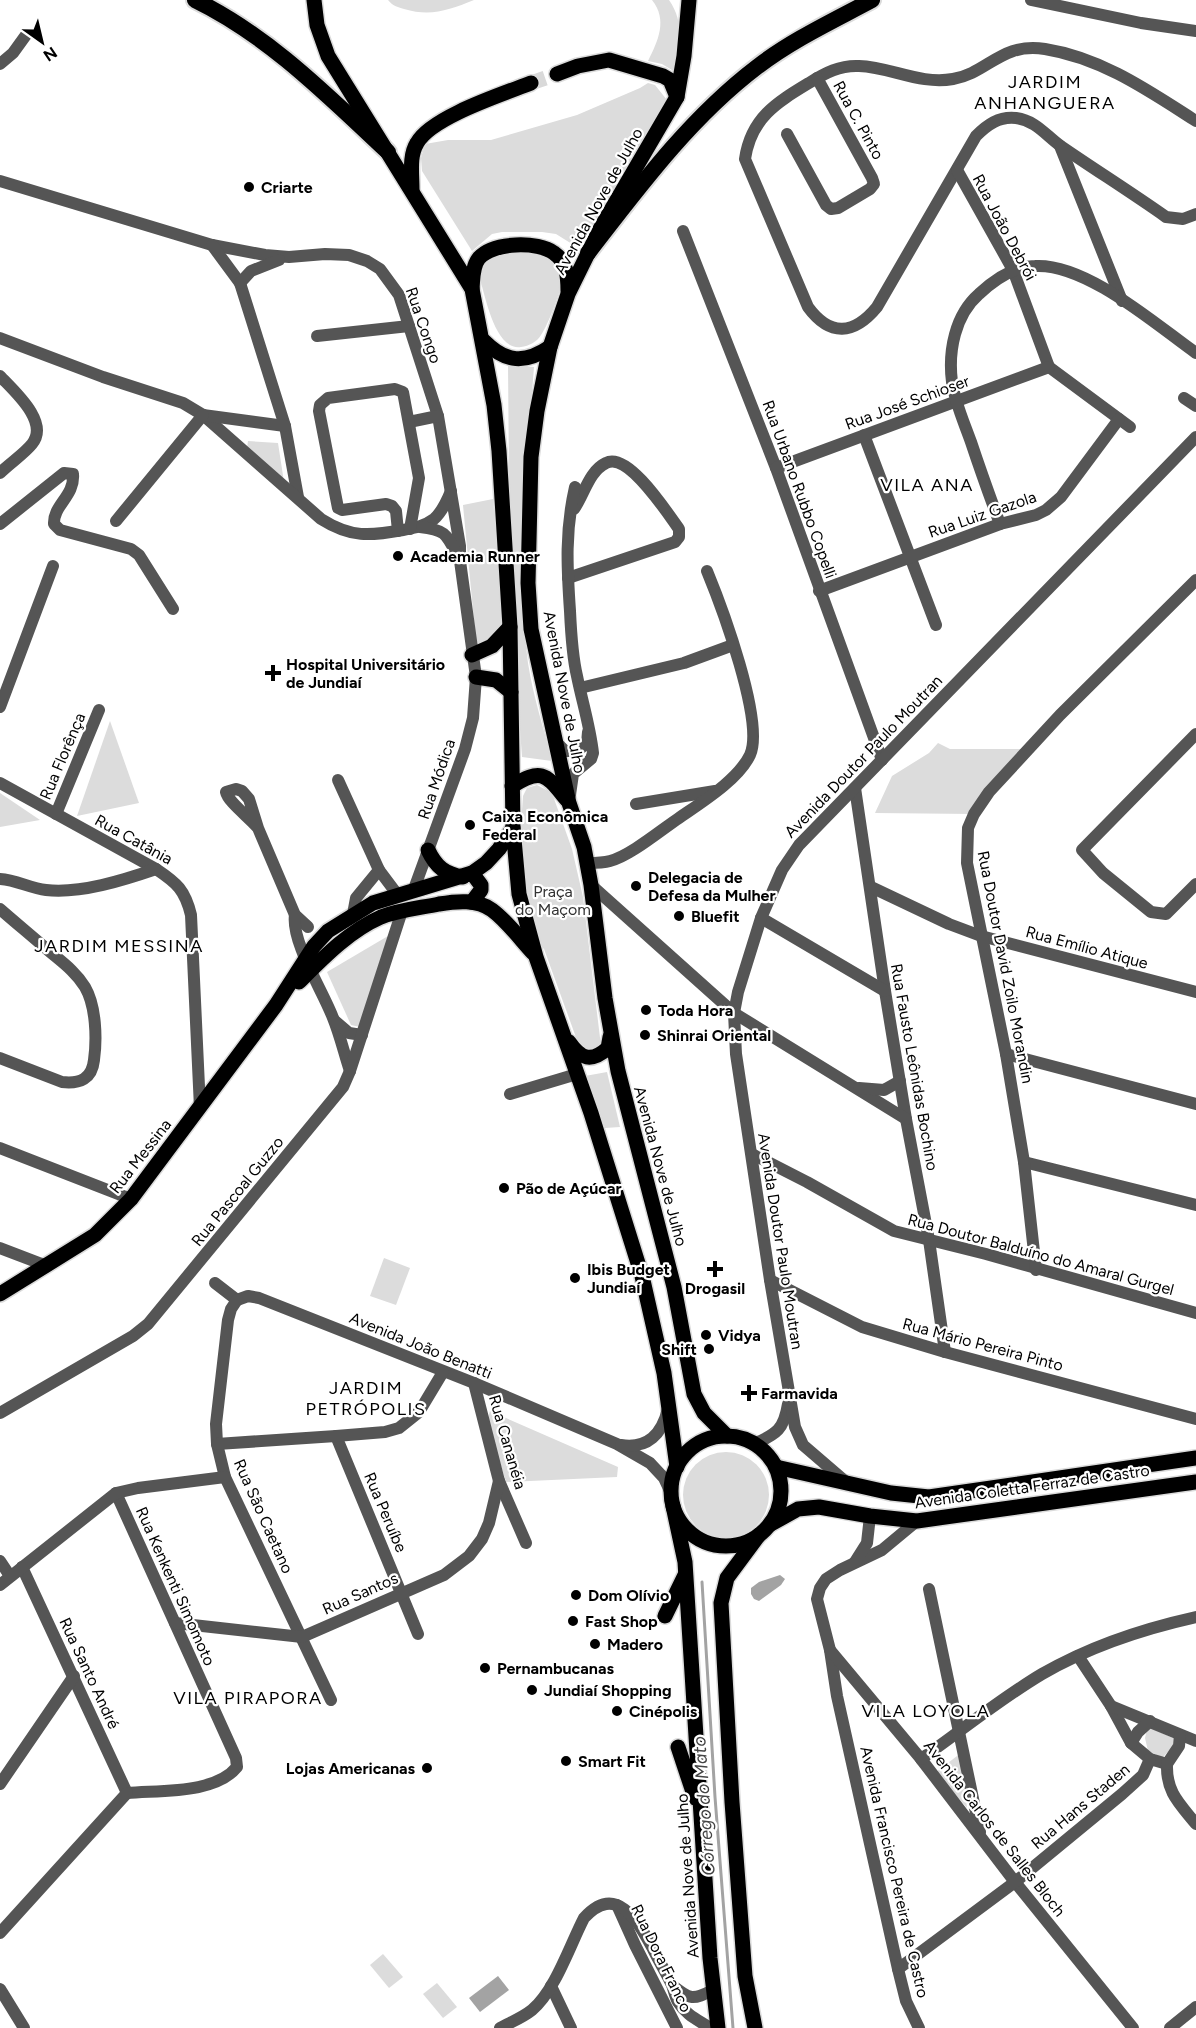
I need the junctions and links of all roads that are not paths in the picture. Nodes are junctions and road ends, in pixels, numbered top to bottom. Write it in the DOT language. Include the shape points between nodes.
graph roads {
  1 [pos="195,0"];
  2 [pos="314,0"];
  3 [pos="689,0"];
  4 [pos="872,0"];
  5 [pos="1031,0"];
  6 [pos="1196,31"];
  7 [pos="26,34"];
  8 [pos="0,64"];
  9 [pos="557,74"];
  10 [pos="817,78"];
  11 [pos="531,83"];
  12 [pos="678,97"];
  13 [pos="1196,121"];
  14 [pos="787,134"];
  15 [pos="1059,145"];
  16 [pos="388,152"];
  17 [pos="957,170"];
  18 [pos="0,182"];
  19 [pos="412,192"];
  20 [pos="1196,214"];
  21 [pos="683,231"];
  22 [pos="212,245"];
  23 [pos="588,254"];
  24 [pos="290,257"];
  25 [pos="1013,270"];
  26 [pos="240,283"];
  27 [pos="472,289"];
  28 [pos="568,294"];
  29 [pos="1122,301"];
  30 [pos="409,326"];
  31 [pos="317,336"];
  32 [pos="0,338"];
  33 [pos="483,341"];
  34 [pos="550,347"];
  35 [pos="1196,353"];
  36 [pos="1049,367"];
  37 [pos="0,376"];
  38 [pos="1184,398"];
  39 [pos="956,401"];
  40 [pos="1196,406"];
  41 [pos="203,415"];
  42 [pos="438,416"];
  43 [pos="1119,419"];
  44 [pos="409,422"];
  45 [pos="285,426"];
  46 [pos="1130,427"];
  47 [pos="864,435"];
  48 [pos="1196,437"];
  49 [pos="776,468"];
  50 [pos="0,472"];
  51 [pos="574,487"];
  52 [pos="452,491"];
  53 [pos="298,497"];
  54 [pos="568,518"];
  55 [pos="116,521"];
  56 [pos="0,524"];
  57 [pos="1000,524"];
  58 [pos="409,529"];
  59 [pos="910,557"];
  60 [pos="460,561"];
  61 [pos="52,566"];
  62 [pos="707,571"];
  63 [pos="568,578"];
  64 [pos="1196,580"];
  65 [pos="819,591"];
  66 [pos="173,609"];
  67 [pos="936,625"];
  68 [pos="510,627"];
  69 [pos="733,645"];
  70 [pos="472,655"];
  71 [pos="476,677"];
  72 [pos="580,688"];
  73 [pos="511,692"];
  74 [pos="0,706"];
  75 [pos="99,710"];
  76 [pos="589,727"];
  77 [pos="1196,734"];
  78 [pos="555,741"];
  79 [pos="882,760"];
  80 [pos="338,780"];
  81 [pos="0,783"];
  82 [pos="512,786"];
  83 [pos="855,788"];
  84 [pos="717,790"];
  85 [pos="569,803"];
  86 [pos="636,804"];
  87 [pos="56,814"];
  88 [pos="258,828"];
  89 [pos="513,828"];
  90 [pos="428,850"];
  91 [pos="587,863"];
  92 [pos="156,869"];
  93 [pos="379,870"];
  94 [pos="467,875"];
  95 [pos="0,879"];
  96 [pos="1196,884"];
  97 [pos="591,885"];
  98 [pos="871,887"];
  99 [pos="414,889"];
  100 [pos="397,894"];
  101 [pos="472,902"];
  102 [pos="0,909"];
  103 [pos="402,911"];
  104 [pos="353,914"];
  105 [pos="294,915"];
  106 [pos="761,918"];
  107 [pos="308,927"];
  108 [pos="328,931"];
  109 [pos="981,936"];
  110 [pos="298,939"];
  111 [pos="536,957"];
  112 [pos="309,965"];
  113 [pos="885,991"];
  114 [pos="1196,992"];
  115 [pos="734,1013"];
  116 [pos="335,1021"];
  117 [pos="362,1035"];
  118 [pos="564,1035"];
  119 [pos="611,1035"];
  120 [pos="1006,1054"];
  121 [pos="0,1058"];
  122 [pos="350,1071"];
  123 [pos="577,1074"];
  124 [pos="900,1081"];
  125 [pos="852,1086"];
  126 [pos="510,1094"];
  127 [pos="1196,1104"];
  128 [pos="200,1108"];
  129 [pos="906,1119"];
  130 [pos="0,1148"];
  131 [pos="752,1154"];
  132 [pos="1024,1162"];
  133 [pos="130,1199"];
  134 [pos="1196,1205"];
  135 [pos="929,1240"];
  136 [pos="0,1248"];
  137 [pos="47,1266"];
  138 [pos="1036,1270"];
  139 [pos="770,1280"];
  140 [pos="215,1283"];
  141 [pos="0,1294"];
  142 [pos="237,1300"];
  143 [pos="1196,1313"];
  144 [pos="945,1352"];
  145 [pos="443,1372"];
  146 [pos="474,1383"];
  147 [pos="788,1397"];
  148 [pos="668,1405"];
  149 [pos="0,1413"];
  150 [pos="1196,1419"];
  151 [pos="336,1436"];
  152 [pos="727,1436"];
  153 [pos="217,1443"];
  154 [pos="617,1444"];
  155 [pos="754,1444"];
  156 [pos="1196,1458"];
  157 [pos="677,1467"];
  158 [pos="776,1467"];
  159 [pos="225,1477"];
  160 [pos="499,1481"];
  161 [pos="846,1482"];
  162 [pos="1196,1482"];
  163 [pos="116,1493"];
  164 [pos="672,1500"];
  165 [pos="870,1516"];
  166 [pos="917,1521"];
  167 [pos="771,1524"];
  168 [pos="759,1536"];
  169 [pos="526,1543"];
  170 [pos="0,1561"];
  171 [pos="854,1563"];
  172 [pos="21,1567"];
  173 [pos="686,1572"];
  174 [pos="5,1581"];
  175 [pos="929,1588"];
  176 [pos="402,1593"];
  177 [pos="665,1616"];
  178 [pos="1196,1617"];
  179 [pos="175,1623"];
  180 [pos="418,1634"];
  181 [pos="302,1637"];
  182 [pos="830,1650"];
  183 [pos="1078,1656"];
  184 [pos="74,1676"];
  185 [pos="331,1700"];
  186 [pos="1111,1706"];
  187 [pos="1150,1721"];
  188 [pos="960,1731"];
  189 [pos="1180,1735"];
  190 [pos="1196,1741"];
  191 [pos="1131,1743"];
  192 [pos="678,1748"];
  193 [pos="921,1759"];
  194 [pos="1150,1759"];
  195 [pos="1167,1764"];
  196 [pos="0,1784"];
  197 [pos="128,1793"];
  198 [pos="701,1813"];
  199 [pos="1196,1824"];
  200 [pos="981,1836"];
  201 [pos="1014,1882"];
  202 [pos="617,1905"];
  203 [pos="0,1933"];
  204 [pos="898,1969"];
  205 [pos="551,1986"];
  206 [pos="673,1986"];
  207 [pos="0,1989"];
  208 [pos="713,1990"];
  209 [pos="1196,2007"];
  210 [pos="24,2028"];
  211 [pos="500,2028"];
  212 [pos="571,2028"];
  213 [pos="677,2028"];
  214 [pos="710,2028"];
  215 [pos="718,2028"];
  216 [pos="755,2028"];
  217 [pos="918,2028"];
  218 [pos="1133,2028"];
  219 [pos="1170,2028"];
  1 -- 16 [label="highway" via="253,34 300,70"];
  2 -- 16 [label="main road" via="317,25 328,56"];
  3 -- 12 [label="main road"];
  4 -- 23 [label="highway" via="787,47 730,89 658,165"];
  5 -- 6 [label="street"];
  7 -- 8 [label="street"];
  9 -- 12 [label="main road" via="609,60 663,76 670,80"];
  10 -- 13 [label="street" via="840,66 860,66 933,81 955,79 1016,50 1047,49 1129,78"];
  10 -- 14 [label="street, Rua C. Pinto" via="874,184 831,209"];
  10 -- 17 [label="street" via="770,109 747,143 744,159 816,317 841,330 859,325 877,307"];
  11 -- 19 [label="main road" via="448,117 423,134 413,152"];
  12 -- 23 [label="main road, Avenida Nove de Julho"];
  15 -- 17 [label="street" via="1033,122 1000,119 976,136"];
  15 -- 20 [label="street" via="1166,217 1183,219"];
  15 -- 29 [label="street"];
  16 -- 19 [label="main road"];
  17 -- 25 [label="street, Rua João Debrói"];
  18 -- 22 [label="street, Rua Congo"];
  19 -- 27 [label="main road"];
  21 -- 49 [label="street, Rua Urbano Rubbo Copelli"];
  22 -- 24 [label="street, Rua Congo"];
  22 -- 26 [label="street"];
  23 -- 28 [label="main road, Avenida Nove de Julho"];
  24 -- 26 [label="street" via="250,271"];
  24 -- 30 [label="street, Rua Congo" via="349,255 367,261 390,280"];
  25 -- 29 [label="street" via="1034,266 1058,268 1085,277"];
  25 -- 36 [label="street, Rua João Debrói"];
  25 -- 39 [label="street" via="975,297 961,320 954,337 952,360"];
  26 -- 45 [label="street"];
  27 -- 28 [label="main road" via="474,267 489,250 534,246 560,258 568,276"];
  27 -- 33 [label="main road"];
  28 -- 34 [label="main road, Avenida Nove de Julho"];
  29 -- 35 [label="street"];
  30 -- 31 [label="street"];
  30 -- 42 [label="street, Rua Congo"];
  32 -- 41 [label="street" via="183,403"];
  33 -- 34 [label="main road" via="505,357 521,360"];
  33 -- 68 [label="main road" via="499,451"];
  34 -- 78 [label="main road, Avenida Nove de Julho" via="531,457 528,583 531,630"];
  36 -- 39 [label="street, Rua José Schioser"];
  36 -- 43 [label="street"];
  37 -- 50 [label="street" via="35,418 37,435"];
  38 -- 40 [label="street"];
  39 -- 47 [label="street, Rua José Schioser"];
  39 -- 57 [label="street"];
  41 -- 45 [label="street"];
  41 -- 53 [label="street"];
  41 -- 55 [label="street"];
  42 -- 44 [label="street"];
  42 -- 52 [label="street, Rua Congo"];
  43 -- 46 [label="street"];
  43 -- 57 [label="street, Rua Luiz Gazola" via="1055,504 1036,515"];
  44 -- 58 [label="street" via="419,478"];
  44 -- 58 [label="street" via="405,396 399,390 328,398 319,411 338,508 386,504 392,506"];
  45 -- 53 [label="street"];
  47 -- 49 [label="street, Rua José Schioser"];
  47 -- 59 [label="street"];
  48 -- 79 [label="street, Avenida Doutor Paulo Moutran"];
  49 -- 65 [label="street, Rua Urbano Rubbo Copelli"];
  51 -- 54 [label="street"];
  52 -- 58 [label="street" via="440,513"];
  52 -- 60 [label="street, Rua Congo"];
  53 -- 58 [label="street" via="321,519 344,530 369,536"];
  54 -- 63 [label="street"];
  54 -- 63 [label="street" via="595,472 613,461 628,467 650,489 679,529 675,542"];
  56 -- 66 [label="street" via="64,474 73,474 74,486 54,517 54,524 60,530 131,549 139,555"];
  57 -- 59 [label="street, Rua Luiz Gazola"];
  58 -- 60 [label="street" via="445,532"];
  59 -- 65 [label="street, Rua Luiz Gazola"];
  59 -- 67 [label="street"];
  60 -- 70 [label="street, Rua Congo"];
  61 -- 74 [label="street"];
  62 -- 69 [label="street"];
  63 -- 72 [label="street"];
  64 -- 109 [label="street, Rua Doutor David Zoilo Morandin" via="1060,715 988,792 974,814 968,828 967,863"];
  65 -- 79 [label="street, Rua Urbano Rubbo Copelli"];
  68 -- 70 [label="main road" via="492,646"];
  68 -- 73 [label="main road"];
  69 -- 72 [label="street" via="684,663"];
  69 -- 84 [label="street" via="750,711 753,745 744,765"];
  70 -- 71 [label="street, Rua Congo"];
  71 -- 73 [label="main road" via="496,680"];
  71 -- 90 [label="street, Rua Módica" via="465,748"];
  72 -- 76 [label="street"];
  73 -- 82 [label="main road"];
  75 -- 87 [label="street, Rua Florênça"];
  76 -- 78 [label="street" via="587,743 577,751 565,751"];
  76 -- 85 [label="street" via="591,759 573,774"];
  77 -- 96 [label="street" via="1082,850 1103,873 1151,912 1166,914"];
  78 -- 85 [label="main road, Avenida Nove de Julho"];
  79 -- 83 [label="street, Avenida Doutor Paulo Moutran"];
  80 -- 93 [label="street"];
  81 -- 87 [label="street, Rua Catânia"];
  82 -- 85 [label="main road" via="531,775 543,775"];
  82 -- 89 [label="main road"];
  83 -- 98 [label="street, Rua Fausto Leônidas Bochino"];
  83 -- 106 [label="street, Avenida Doutor Paulo Moutran" via="799,845 782,870"];
  84 -- 86 [label="street"];
  84 -- 91 [label="street" via="618,858"];
  85 -- 91 [label="main road, Avenida Nove de Julho"];
  87 -- 92 [label="street, Rua Catânia"];
  88 -- 105 [label="street"];
  89 -- 94 [label="main road, Rua Messina" via="492,856"];
  89 -- 111 [label="main road" via="519,894"];
  90 -- 94 [label="main road" via="444,872"];
  90 -- 99 [label="street, Rua Módica"];
  91 -- 97 [label="main road, Avenida Nove de Julho"];
  92 -- 95 [label="street" via="60,891"];
  92 -- 128 [label="street, Rua Catânia" via="184,892 191,915"];
  93 -- 100 [label="street"];
  93 -- 104 [label="street" via="356,898"];
  94 -- 99 [label="main road, Rua Messina"];
  94 -- 101 [label="main road" via="481,885"];
  97 -- 115 [label="street"];
  97 -- 119 [label="main road, Avenida Nove de Julho"];
  98 -- 109 [label="street, Rua Emílio Atique"];
  98 -- 113 [label="street, Rua Fausto Leônidas Bochino"];
  99 -- 100 [label="main road, Rua Messina"];
  100 -- 104 [label="main road, Rua Messina"];
  101 -- 103 [label="main road, Rua Messina"];
  101 -- 111 [label="main road" via="491,909"];
  102 -- 121 [label="street" via="73,972 85,988 94,1024 95,1056 90,1074 72,1083"];
  103 -- 112 [label="main road, Rua Messina" via="364,926"];
  103 -- 117 [label="street, Rua Pascoal Guzzo"];
  104 -- 108 [label="main road, Rua Messina"];
  105 -- 107 [label="street"];
  105 -- 110 [label="street"];
  106 -- 113 [label="street"];
  106 -- 115 [label="street, Avenida Doutor Paulo Moutran"];
  107 -- 108 [label="street"];
  107 -- 110 [label="street"];
  108 -- 112 [label="main road, Rua Messina" via="315,946"];
  109 -- 114 [label="street, Rua Emílio Atique"];
  109 -- 120 [label="street, Rua Doutor David Zoilo Morandin"];
  110 -- 112 [label="street"];
  111 -- 118 [label="main road"];
  112 -- 116 [label="street"];
  112 -- 128 [label="main road, Rua Messina"];
  113 -- 124 [label="street, Rua Fausto Leônidas Bochino"];
  115 -- 125 [label="street"];
  115 -- 131 [label="street, Avenida Doutor Paulo Moutran" via="736,1054"];
  116 -- 117 [label="street" via="349,1033"];
  116 -- 122 [label="street"];
  117 -- 122 [label="street, Rua Pascoal Guzzo"];
  118 -- 119 [label="main road" via="584,1057 605,1051"];
  118 -- 123 [label="main road"];
  119 -- 152 [label="main road, Avenida Nove de Julho" via="674,1287 693,1394 704,1413"];
  120 -- 127 [label="street"];
  120 -- 132 [label="street, Rua Doutor David Zoilo Morandin"];
  122 -- 149 [label="street, Rua Pascoal Guzzo" via="343,1087 148,1324"];
  123 -- 126 [label="street"];
  123 -- 148 [label="main road" via="642,1276 657,1334"];
  124 -- 125 [label="street" via="884,1090"];
  124 -- 129 [label="street, Rua Fausto Leônidas Bochino"];
  125 -- 129 [label="street"];
  128 -- 133 [label="main road, Rua Messina"];
  129 -- 135 [label="street, Rua Fausto Leônidas Bochino"];
  130 -- 133 [label="street"];
  131 -- 135 [label="street, Rua Doutor Balduíno do Amaral Gurgel" via="882,1226"];
  131 -- 139 [label="street, Avenida Doutor Paulo Moutran"];
  132 -- 134 [label="street"];
  132 -- 138 [label="street, Rua Doutor David Zoilo Morandin"];
  133 -- 137 [label="main road, Rua Messina" via="95,1236"];
  135 -- 138 [label="street, Rua Doutor Balduíno do Amaral Gurgel"];
  135 -- 144 [label="street, Rua Fausto Leônidas Bochino"];
  136 -- 137 [label="street"];
  137 -- 141 [label="main road, Rua Messina"];
  138 -- 143 [label="street, Rua Doutor Balduíno do Amaral Gurgel"];
  139 -- 144 [label="street, Rua Mário Pereira Pinto" via="862,1327"];
  139 -- 147 [label="street, Avenida Doutor Paulo Moutran"];
  140 -- 142 [label="street"];
  142 -- 145 [label="street, Avenida João Benatti" via="259,1298"];
  142 -- 153 [label="street, Rua São Caetano" via="228,1320"];
  144 -- 150 [label="street, Rua Mário Pereira Pinto"];
  145 -- 146 [label="street, Avenida João Benatti"];
  145 -- 151 [label="street" via="419,1412 399,1428"];
  146 -- 154 [label="street, Avenida João Benatti"];
  146 -- 160 [label="street, Rua Cananéia"];
  147 -- 155 [label="street" via="783,1426"];
  147 -- 161 [label="street" via="803,1445"];
  148 -- 154 [label="street, Avenida João Benatti" via="662,1429 651,1439 631,1446"];
  148 -- 157 [label="main road"];
  151 -- 153 [label="street"];
  151 -- 176 [label="street, Rua Peruíbe"];
  152 -- 155 [label="main road"];
  152 -- 157 [label="main road" via="702,1442"];
  153 -- 159 [label="street, Rua São Caetano"];
  154 -- 164 [label="street, Avenida João Benatti" via="650,1463 664,1478"];
  155 -- 158 [label="main road"];
  156 -- 161 [label="main road, Avenida Coletta Ferraz de Castro" via="941,1497 891,1493"];
  157 -- 164 [label="main road"];
  158 -- 161 [label="main road, Avenida Coletta Ferraz de Castro"];
  158 -- 167 [label="main road" via="781,1496"];
  159 -- 163 [label="street"];
  159 -- 181 [label="street, Rua São Caetano"];
  160 -- 169 [label="street, Rua Cananéia"];
  160 -- 176 [label="street, Rua Santos" via="489,1523 469,1556 444,1575"];
  162 -- 166 [label="main road, Avenida Coletta Ferraz de Castro"];
  163 -- 172 [label="street"];
  163 -- 179 [label="street, Rua Kenkenti Simomoto"];
  164 -- 168 [label="main road" via="679,1520 701,1540 731,1546"];
  164 -- 173 [label="main road, Avenida Nove de Julho"];
  165 -- 166 [label="main road, Avenida Coletta Ferraz de Castro"];
  165 -- 167 [label="main road, Avenida Coletta Ferraz de Castro" via="831,1507 807,1507"];
  165 -- 171 [label="street" via="867,1543"];
  166 -- 171 [label="street, Avenida Francisco Pereira de Castro" via="882,1550"];
  167 -- 168 [label="main road"];
  168 -- 216 [label="main road" via="727,1578 721,1603 745,1976"];
  170 -- 174 [label="street"];
  171 -- 182 [label="street, Avenida Francisco Pereira de Castro" via="826,1579 820,1588 817,1599"];
  172 -- 174 [label="street"];
  172 -- 184 [label="street, Rua Santo André"];
  173 -- 177 [label="main road"];
  173 -- 198 [label="main road, Avenida Nove de Julho"];
  175 -- 188 [label="street"];
  176 -- 180 [label="street, Rua Peruíbe"];
  176 -- 181 [label="street, Rua Santos"];
  178 -- 183 [label="street" via="1132,1633"];
  179 -- 181 [label="street"];
  179 -- 197 [label="street, Rua Kenkenti Simomoto" via="237,1767 224,1779 209,1785"];
  181 -- 185 [label="street, Rua São Caetano"];
  182 -- 193 [label="street, Avenida Carlos de Salles Bloch"];
  182 -- 204 [label="street, Avenida Francisco Pereira de Castro"];
  183 -- 186 [label="street"];
  183 -- 188 [label="street" via="1042,1674"];
  184 -- 196 [label="street"];
  184 -- 197 [label="street, Rua Santo André"];
  186 -- 187 [label="street"];
  186 -- 191 [label="street"];
  187 -- 189 [label="street"];
  187 -- 191 [label="street, Rua Hans Staden"];
  188 -- 193 [label="street"];
  188 -- 200 [label="street"];
  189 -- 190 [label="street"];
  189 -- 195 [label="street" via="1179,1746"];
  191 -- 194 [label="street"];
  192 -- 198 [label="main road"];
  193 -- 200 [label="street, Avenida Carlos de Salles Bloch"];
  194 -- 195 [label="street, Rua Hans Staden"];
  194 -- 201 [label="street, Rua Hans Staden" via="1137,1782"];
  195 -- 199 [label="street" via="1173,1795"];
  197 -- 203 [label="street"];
  198 -- 208 [label="main road, Avenida Nove de Julho"];
  200 -- 201 [label="street, Avenida Carlos de Salles Bloch"];
  201 -- 204 [label="street, Rua Hans Staden"];
  201 -- 218 [label="street, Avenida Carlos de Salles Bloch"];
  202 -- 205 [label="street, Rua Dora Franco" via="599,1905 584,1918"];
  202 -- 206 [label="street" via="637,1921"];
  202 -- 213 [label="street, Rua Dora Franco"];
  204 -- 217 [label="street, Avenida Francisco Pereira de Castro"];
  205 -- 211 [label="street, Rua Dora Franco" via="534,2008"];
  205 -- 212 [label="street"];
  206 -- 208 [label="street" via="690,1998"];
  206 -- 214 [label="street" via="684,2011"];
  207 -- 210 [label="street"];
  208 -- 215 [label="main road, Avenida Nove de Julho"];
  209 -- 219 [label="street"];
}
